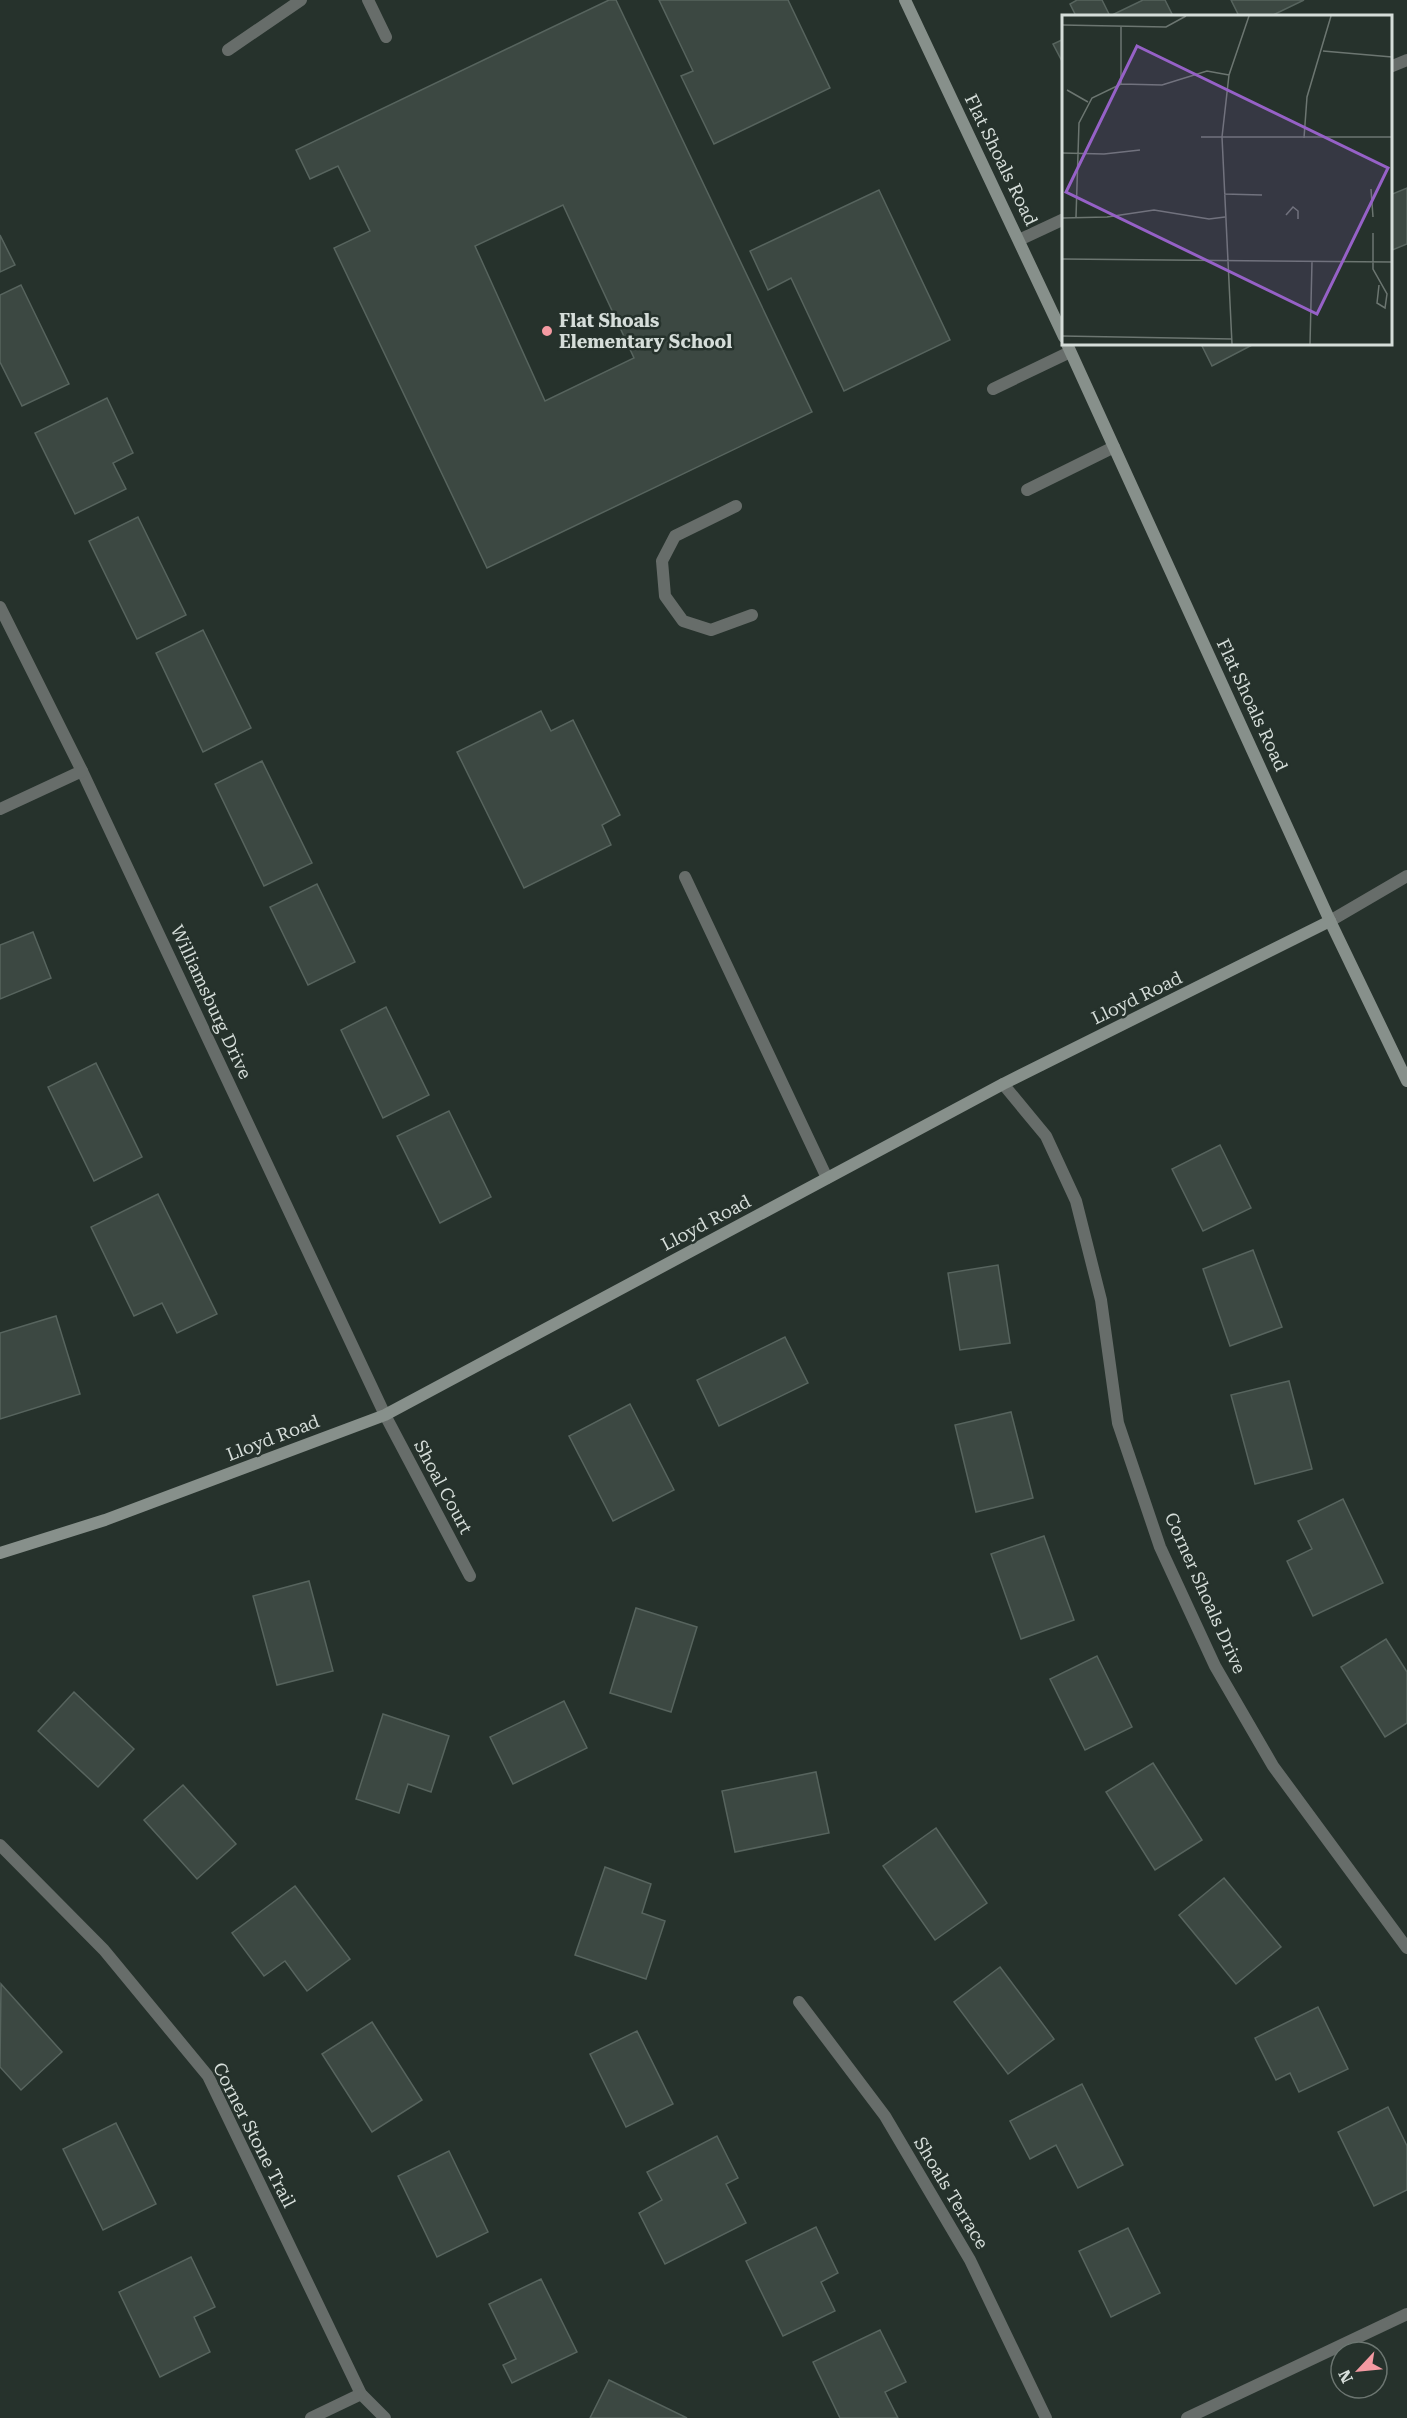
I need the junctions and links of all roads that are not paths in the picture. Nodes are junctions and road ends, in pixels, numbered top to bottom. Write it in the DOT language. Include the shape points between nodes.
graph roads {
  1 [pos="301,0"];
  2 [pos="368,0"];
  3 [pos="905,0"];
  4 [pos="386,37"];
  5 [pos="228,50"];
  6 [pos="1407,60"];
  7 [pos="1392,66"];
  8 [pos="1062,220"];
  9 [pos="1019,240"];
  10 [pos="1062,333"];
  11 [pos="1068,348"];
  12 [pos="993,389"];
  13 [pos="1114,447"];
  14 [pos="1027,490"];
  15 [pos="736,506"];
  16 [pos="0,608"];
  17 [pos="752,615"];
  18 [pos="82,771"];
  19 [pos="0,808"];
  20 [pos="1407,876"];
  21 [pos="685,877"];
  22 [pos="1330,921"];
  23 [pos="1407,1081"];
  24 [pos="1004,1084"];
  25 [pos="827,1178"];
  26 [pos="385,1415"];
  27 [pos="0,1553"];
  28 [pos="470,1576"];
  29 [pos="0,1845"];
  30 [pos="1407,1948"];
  31 [pos="799,2002"];
  32 [pos="1407,2314"];
  33 [pos="361,2394"];
  34 [pos="311,2418"];
  35 [pos="385,2418"];
  36 [pos="1046,2418"];
  37 [pos="1187,2418"];
  1 -- 5 [label="street"];
  2 -- 4 [label="street"];
  3 -- 9 [label="street, Flat Shoals Road"];
  6 -- 7 [label="street"];
  8 -- 9 [label="street"];
  9 -- 10 [label="street, Flat Shoals Road"];
  11 -- 12 [label="street"];
  11 -- 13 [label="street, Flat Shoals Road"];
  13 -- 14 [label="street"];
  13 -- 22 [label="street, Flat Shoals Road"];
  15 -- 17 [label="street" via="675,536 662,561 664,596 682,621 711,630"];
  16 -- 18 [label="street, Williamsburg Drive"];
  18 -- 19 [label="street"];
  18 -- 26 [label="street, Williamsburg Drive"];
  20 -- 22 [label="street, Lloyd Road"];
  21 -- 25 [label="street"];
  22 -- 23 [label="street, Flat Shoals Road"];
  22 -- 24 [label="street, Lloyd Road"];
  24 -- 25 [label="street, Lloyd Road"];
  24 -- 30 [label="street, Corner Shoals Drive" via="1046,1136 1076,1201 1101,1300 1118,1423 1160,1547 1215,1666 1273,1766"];
  25 -- 26 [label="street, Lloyd Road"];
  26 -- 27 [label="street, Lloyd Road" via="105,1520"];
  26 -- 28 [label="street, Shoal Court"];
  29 -- 33 [label="street, Corner Stone Trail" via="104,1950 208,2076"];
  31 -- 36 [label="street, Shoals Terrace" via="885,2116 970,2260"];
  32 -- 37 [label="street"];
  33 -- 34 [label="street"];
  33 -- 35 [label="street, Corner Stone Trail"];
}
